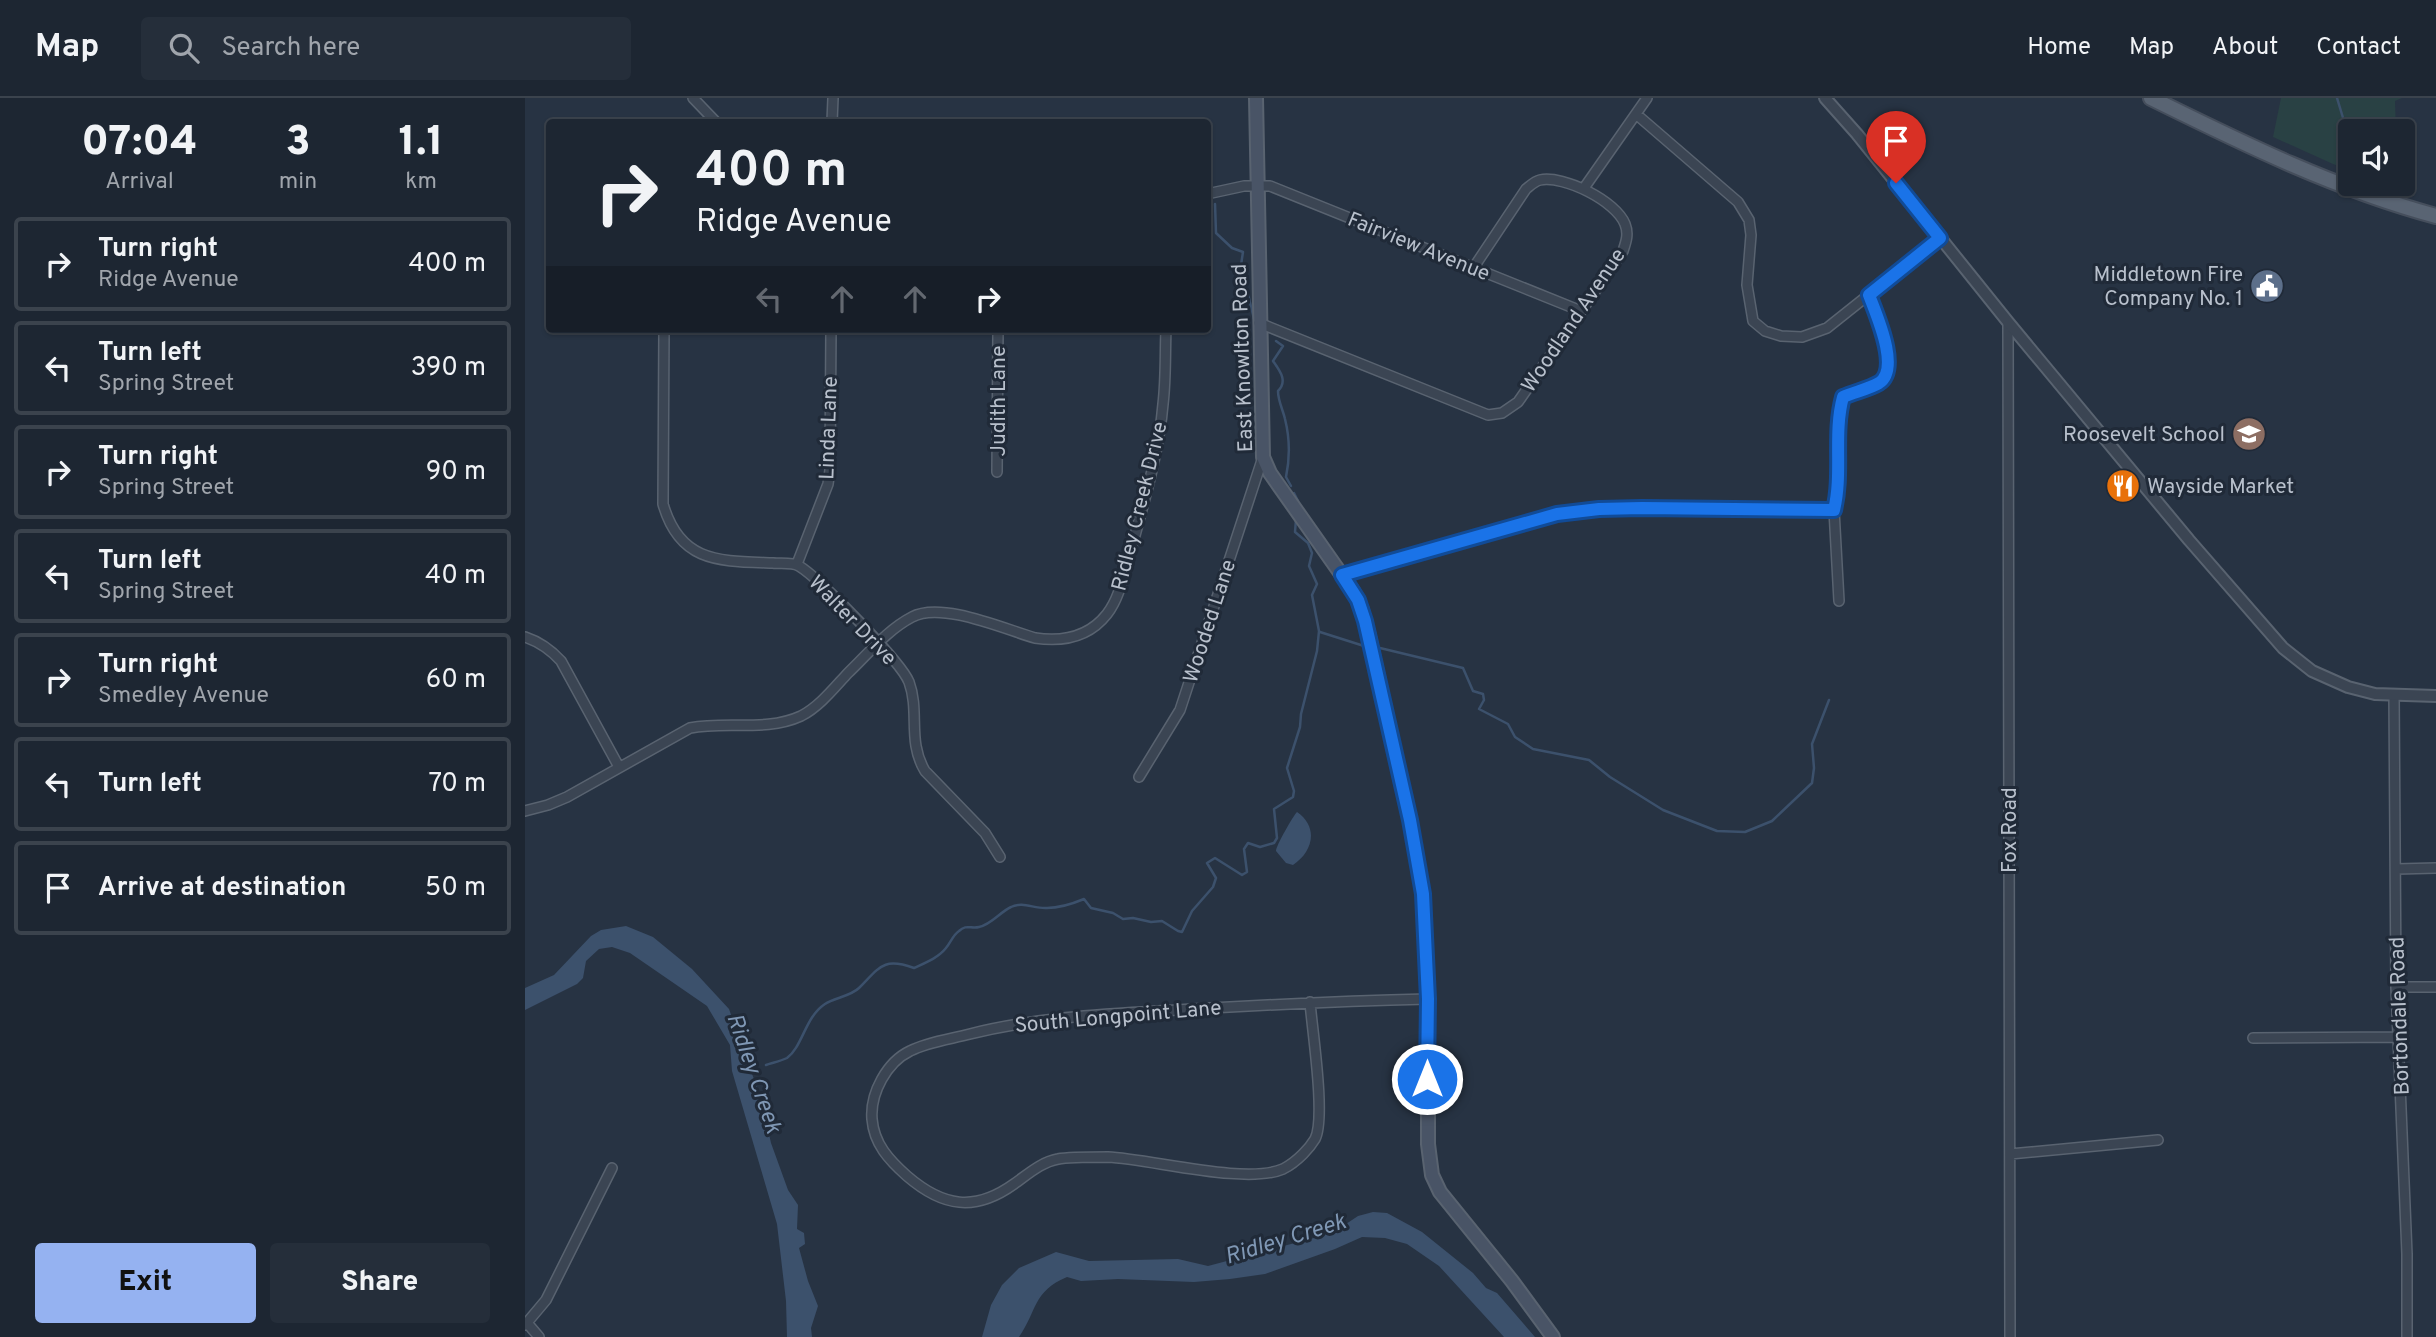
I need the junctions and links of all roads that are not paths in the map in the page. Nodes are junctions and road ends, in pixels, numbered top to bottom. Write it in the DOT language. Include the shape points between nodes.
graph roads {
  1 [pos="693,98"];
  2 [pos="834,98"];
  3 [pos="1256,98"];
  4 [pos="1647,98"];
  5 [pos="1825,98"];
  6 [pos="2151,98"];
  7 [pos="1636,114"];
  8 [pos="713,119"];
  9 [pos="832,119"];
  10 [pos="1257,185"];
  11 [pos="1584,188"];
  12 [pos="1211,193"];
  13 [pos="2436,216"];
  14 [pos="1940,238"];
  15 [pos="1474,267"];
  16 [pos="1869,295"];
  17 [pos="1581,311"];
  18 [pos="2008,322"];
  19 [pos="1259,323"];
  20 [pos="664,333"];
  21 [pos="831,333"];
  22 [pos="998,333"];
  23 [pos="1165,333"];
  24 [pos="1263,457"];
  25 [pos="997,472"];
  26 [pos="1834,510"];
  27 [pos="797,565"];
  28 [pos="1342,575"];
  29 [pos="1839,601"];
  30 [pos="525,637"];
  31 [pos="878,643"];
  32 [pos="2394,695"];
  33 [pos="2436,696"];
  34 [pos="619,767"];
  35 [pos="1139,776"];
  36 [pos="525,811"];
  37 [pos="1000,857"];
  38 [pos="2436,868"];
  39 [pos="2397,870"];
  40 [pos="2396,987"];
  41 [pos="2436,987"];
  42 [pos="1428,999"];
  43 [pos="1310,1002"];
  44 [pos="2399,1037"];
  45 [pos="2253,1038"];
  46 [pos="2158,1140"];
  47 [pos="2010,1154"];
  48 [pos="612,1168"];
  49 [pos="526,1325"];
  50 [pos="539,1337"];
  51 [pos="1553,1337"];
  52 [pos="2010,1337"];
  53 [pos="2407,1337"];
  1 -- 8 [label="street"];
  2 -- 9 [label="street"];
  3 -- 10 [label="main road, East Knowlton Road"];
  4 -- 7 [label="street"];
  5 -- 14 [label="street"];
  6 -- 13 [label="main road" via="2308,172"];
  7 -- 11 [label="street"];
  7 -- 16 [label="street" via="1738,202 1749,220 1747,285 1753,321 1765,331 1802,337 1827,328"];
  10 -- 12 [label="street"];
  10 -- 15 [label="street, Fairview Avenue" via="1270,186"];
  10 -- 19 [label="main road, East Knowlton Road"];
  11 -- 15 [label="street" via="1556,179 1538,180 1527,189"];
  11 -- 17 [label="street, Woodland Avenue" via="1617,212 1628,238"];
  14 -- 16 [label="street"];
  14 -- 18 [label="street"];
  15 -- 17 [label="street, Fairview Avenue"];
  16 -- 26 [label="street" via="1889,356 1887,373 1881,382 1843,397 1838,415 1839,491"];
  17 -- 19 [label="street, Woodland Avenue" via="1518,402 1502,413 1488,415"];
  18 -- 32 [label="street" via="2283,648 2334,682"];
  18 -- 47 [label="street, Fox Road"];
  19 -- 24 [label="main road, East Knowlton Road"];
  20 -- 27 [label="street, Walter Drive" via="663,504 668,522 692,551 713,559"];
  21 -- 27 [label="street, Linda Lane" via="828,484"];
  22 -- 25 [label="street, Judith Lane"];
  23 -- 31 [label="street, Ridley Creek Drive" via="1163,405 1146,495 1117,598 1105,616 1082,634 1048,640 930,612 914,615"];
  24 -- 28 [label="main road, East Knowlton Road"];
  24 -- 35 [label="street, Wooded Lane" via="1180,710"];
  26 -- 28 [label="street" via="1642,508 1557,514"];
  26 -- 29 [label="street"];
  27 -- 31 [label="street, Walter Drive"];
  28 -- 42 [label="main road, East Knowlton Road" via="1365,621 1411,826 1423,894"];
  30 -- 34 [label="street" via="536,640 561,661"];
  31 -- 34 [label="street, Ridley Creek Drive" via="802,715 778,723 690,728"];
  31 -- 37 [label="street, Walter Drive" via="909,682 918,760 985,833"];
  32 -- 33 [label="street"];
  32 -- 39 [label="street, Bortondale Road"];
  34 -- 36 [label="street, Ridley Creek Drive" via="567,797"];
  38 -- 39 [label="street"];
  39 -- 40 [label="street, Bortondale Road"];
  40 -- 41 [label="street"];
  40 -- 44 [label="street, Bortondale Road"];
  42 -- 43 [label="street, South Longpoint Lane"];
  42 -- 51 [label="main road, East Knowlton Road" via="1432,1175 1440,1192"];
  43 -- 43 [label="street, South Longpoint Lane" via="1316,1138 1302,1156 1283,1169 1230,1173 1106,1157 1057,1159 991,1199 969,1204 921,1188 896,1167 875,1136 871,1115 884,1076 893,1062 911,1050 1015,1023"];
  44 -- 45 [label="street"];
  44 -- 53 [label="street, Bortondale Road"];
  46 -- 47 [label="street"];
  47 -- 52 [label="street, Fox Road"];
  48 -- 49 [label="street" via="547,1300"];
  49 -- 50 [label="street"];
}
